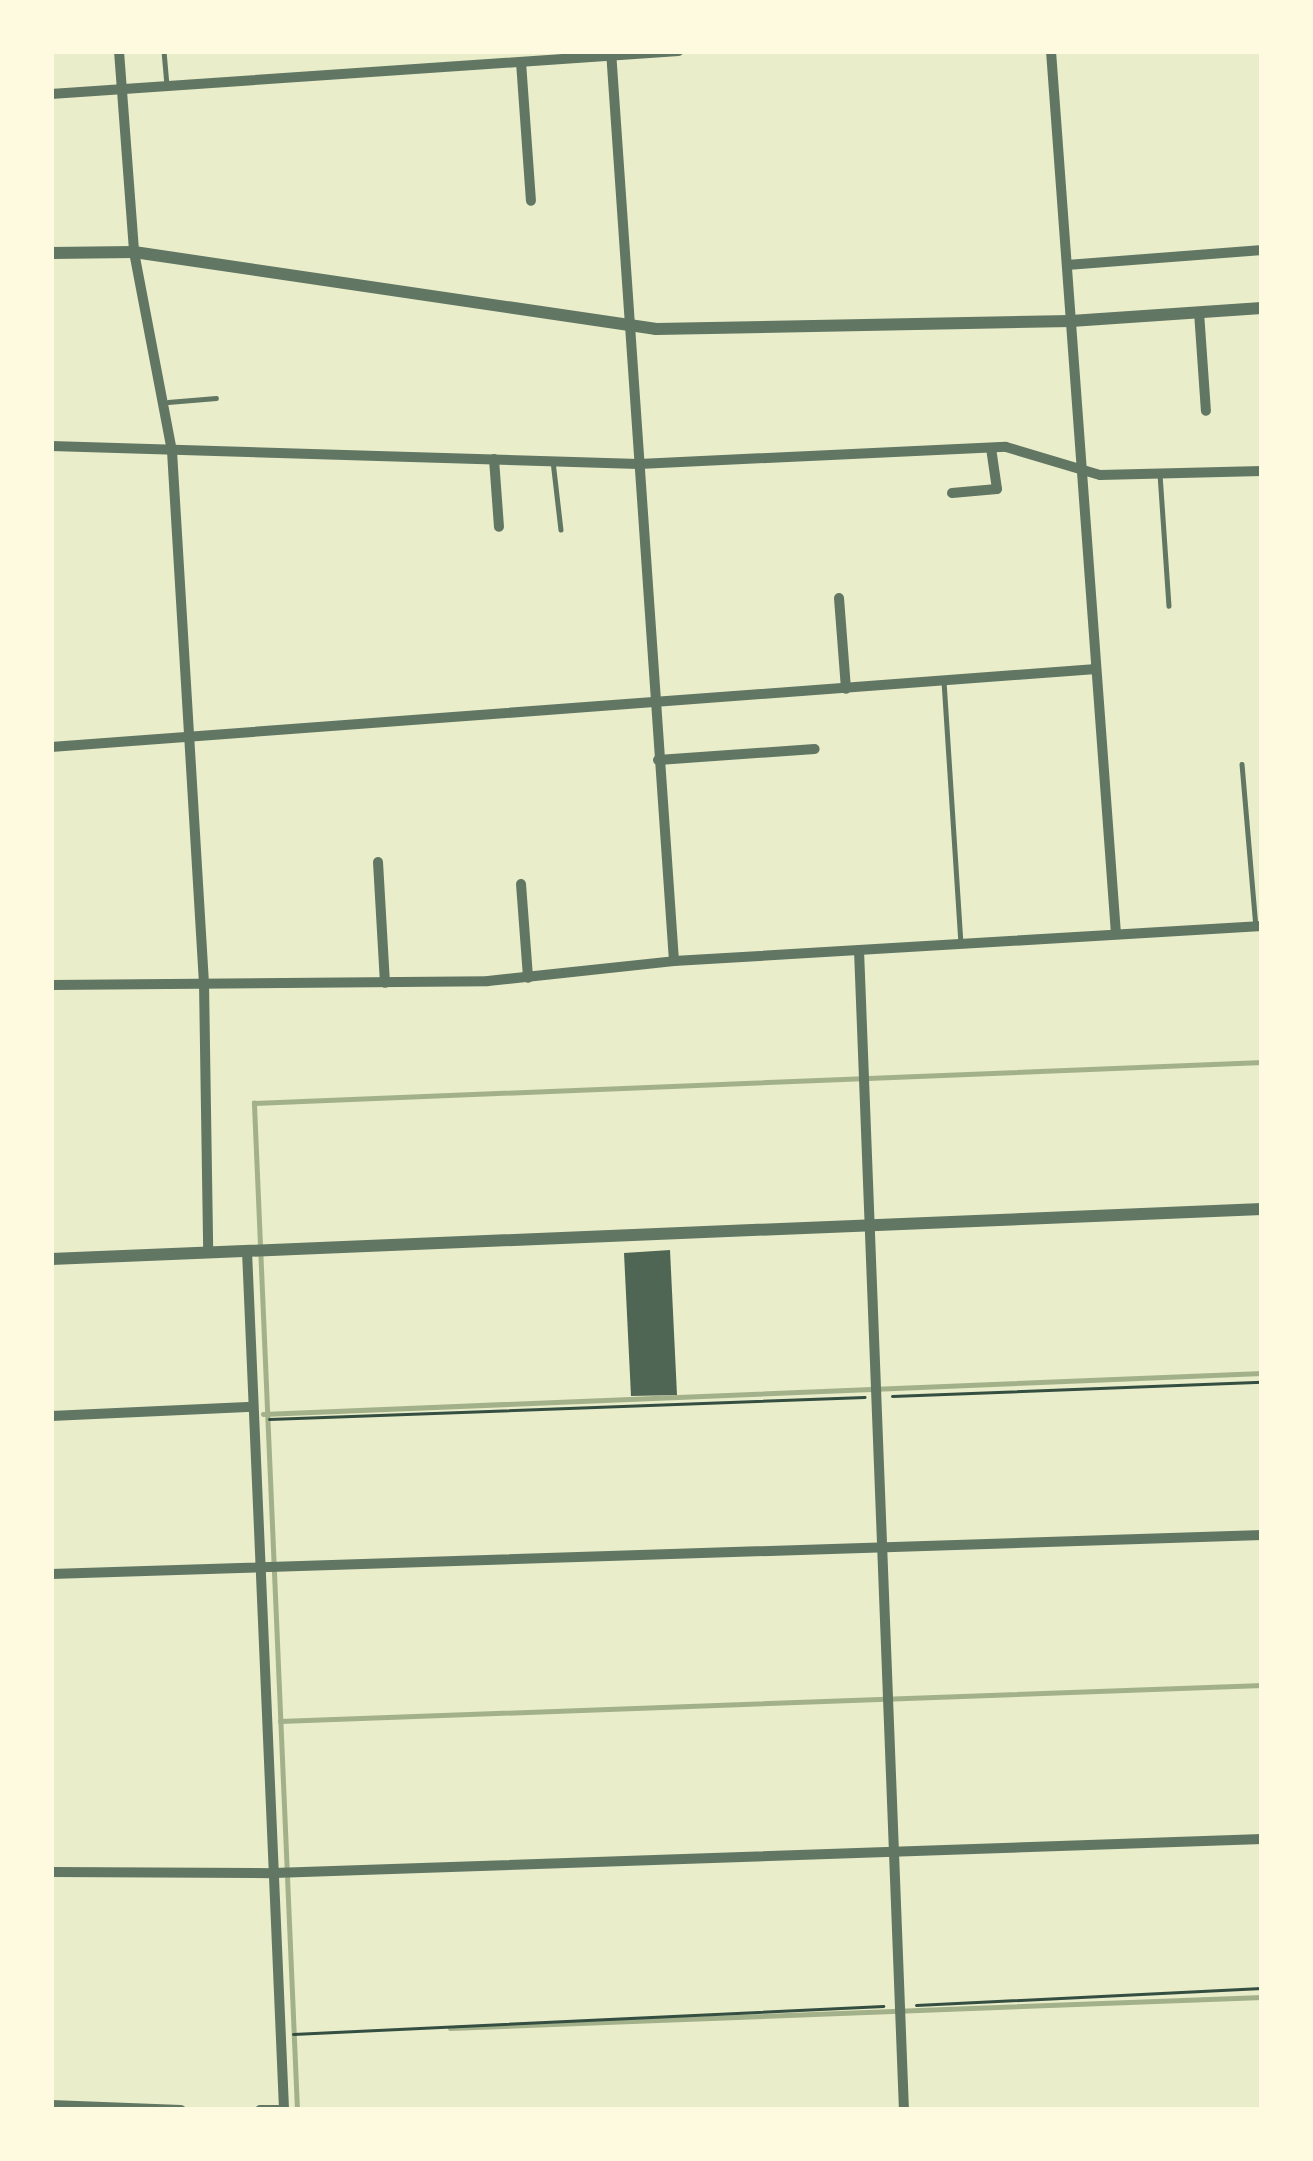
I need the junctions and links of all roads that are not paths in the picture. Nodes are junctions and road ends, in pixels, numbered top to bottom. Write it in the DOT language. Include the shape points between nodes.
graph roads {
  1 [pos="119,51"];
  2 [pos="164,51"];
  3 [pos="444,51"];
  4 [pos="679,51"];
  5 [pos="1051,51"];
  6 [pos="611,54"];
  7 [pos="521,62"];
  8 [pos="445,67"];
  9 [pos="167,86"];
  10 [pos="122,89"];
  11 [pos="51,94"];
  12 [pos="531,201"];
  13 [pos="1262,250"];
  14 [pos="51,253"];
  15 [pos="134,253"];
  16 [pos="1066,266"];
  17 [pos="1262,308"];
  18 [pos="1199,313"];
  19 [pos="1071,321"];
  20 [pos="629,326"];
  21 [pos="216,398"];
  22 [pos="162,403"];
  23 [pos="1206,411"];
  24 [pos="51,446"];
  25 [pos="991,448"];
  26 [pos="172,451"];
  27 [pos="494,459"];
  28 [pos="554,461"];
  29 [pos="639,464"];
  30 [pos="1262,471"];
  31 [pos="1082,472"];
  32 [pos="1160,474"];
  33 [pos="952,493"];
  34 [pos="499,527"];
  35 [pos="560,530"];
  36 [pos="838,598"];
  37 [pos="1168,606"];
  38 [pos="1096,669"];
  39 [pos="944,682"];
  40 [pos="846,689"];
  41 [pos="654,705"];
  42 [pos="184,738"];
  43 [pos="51,747"];
  44 [pos="815,749"];
  45 [pos="658,760"];
  46 [pos="1242,764"];
  47 [pos="378,862"];
  48 [pos="521,884"];
  49 [pos="1259,927"];
  50 [pos="1116,934"];
  51 [pos="961,944"];
  52 [pos="859,950"];
  53 [pos="674,961"];
  54 [pos="528,978"];
  55 [pos="204,983"];
  56 [pos="385,983"];
  57 [pos="51,985"];
  58 [pos="1262,1210"];
  59 [pos="870,1225"];
  60 [pos="208,1250"];
  61 [pos="247,1251"];
  62 [pos="51,1259"];
  63 [pos="254,1413"];
  64 [pos="51,1416"];
  65 [pos="1262,1535"];
  66 [pos="883,1548"];
  67 [pos="263,1566"];
  68 [pos="51,1574"];
  69 [pos="1262,1839"];
  70 [pos="892,1853"];
  71 [pos="51,1872"];
  72 [pos="274,1873"];
  73 [pos="51,2105"];
  74 [pos="181,2110"];
  75 [pos="260,2110"];
  76 [pos="904,2110"];
  1 -- 10 [label="street"];
  2 -- 9 [label="lane"];
  3 -- 8 [label="street"];
  4 -- 6 [label="street"];
  5 -- 16 [label="street"];
  6 -- 7 [label="street"];
  6 -- 20 [label="street"];
  7 -- 8 [label="street"];
  7 -- 12 [label="street"];
  8 -- 9 [label="street"];
  9 -- 10 [label="street"];
  10 -- 11 [label="street"];
  10 -- 15 [label="street"];
  13 -- 16 [label="street"];
  14 -- 15 [label="street"];
  15 -- 20 [label="street"];
  15 -- 22 [label="street"];
  16 -- 19 [label="street"];
  17 -- 18 [label="street"];
  18 -- 19 [label="street"];
  18 -- 23 [label="street"];
  19 -- 20 [label="street" via="739,331"];
  19 -- 31 [label="street"];
  20 -- 29 [label="street"];
  21 -- 22 [label="lane"];
  22 -- 26 [label="street"];
  24 -- 26 [label="street"];
  25 -- 29 [label="street"];
  25 -- 31 [label="street"];
  25 -- 33 [label="street" via="997,489"];
  26 -- 27 [label="street"];
  26 -- 42 [label="street"];
  27 -- 28 [label="street"];
  27 -- 34 [label="street"];
  28 -- 29 [label="street"];
  28 -- 35 [label="lane"];
  29 -- 41 [label="street"];
  30 -- 32 [label="street"];
  31 -- 32 [label="street"];
  31 -- 38 [label="street"];
  32 -- 37 [label="lane"];
  36 -- 40 [label="street"];
  38 -- 39 [label="street"];
  38 -- 50 [label="street"];
  39 -- 40 [label="street"];
  39 -- 51 [label="lane"];
  40 -- 41 [label="street"];
  41 -- 42 [label="street"];
  41 -- 45 [label="street"];
  42 -- 43 [label="street"];
  42 -- 55 [label="street"];
  44 -- 45 [label="street"];
  45 -- 53 [label="street"];
  46 -- 49 [label="lane"];
  47 -- 56 [label="street"];
  48 -- 54 [label="street"];
  49 -- 50 [label="street"];
  50 -- 51 [label="street"];
  51 -- 52 [label="street"];
  52 -- 53 [label="street"];
  52 -- 59 [label="street"];
  53 -- 54 [label="street"];
  54 -- 56 [label="street"];
  55 -- 56 [label="street"];
  55 -- 57 [label="street"];
  55 -- 60 [label="street"];
  58 -- 59 [label="street"];
  59 -- 61 [label="street"];
  59 -- 66 [label="street"];
  60 -- 61 [label="street"];
  60 -- 62 [label="street"];
  61 -- 63 [label="street"];
  63 -- 64 [label="street"];
  63 -- 67 [label="street"];
  65 -- 66 [label="street"];
  66 -- 67 [label="street"];
  66 -- 70 [label="street"];
  67 -- 68 [label="street"];
  67 -- 72 [label="street"];
  69 -- 70 [label="street"];
  70 -- 72 [label="street"];
  70 -- 76 [label="street"];
  71 -- 72 [label="street"];
  72 -- 75 [label="street" via="284,2110"];
  73 -- 74 [label="street"];
}
